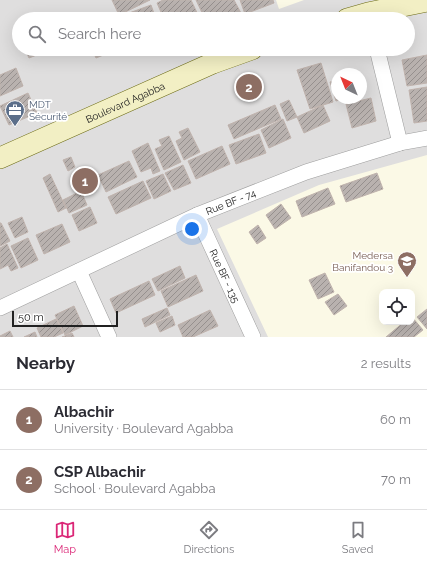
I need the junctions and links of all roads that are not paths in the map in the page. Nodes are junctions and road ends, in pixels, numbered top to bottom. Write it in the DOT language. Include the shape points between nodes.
graph roads {
  1 [pos="427,1"];
  2 [pos="384,12"];
  3 [pos="232,56"];
  4 [pos="379,56"];
  5 [pos="427,138"];
  6 [pos="400,143"];
  7 [pos="0,158"];
  8 [pos="196,215"];
  9 [pos="79,271"];
  10 [pos="0,308"];
  11 [pos="109,337"];
  12 [pos="253,337"];
  1 -- 2 [label="main road"];
  3 -- 7 [label="main road, Boulevard Agabba"];
  4 -- 6 [label="street"];
  5 -- 6 [label="street, Rue BF - 74"];
  6 -- 8 [label="street, Rue BF - 74" via="306,172"];
  8 -- 9 [label="street, Rue BF - 74"];
  8 -- 12 [label="street, Rue BF - 135"];
  9 -- 10 [label="street, Rue BF - 74"];
  9 -- 11 [label="street"];
}
